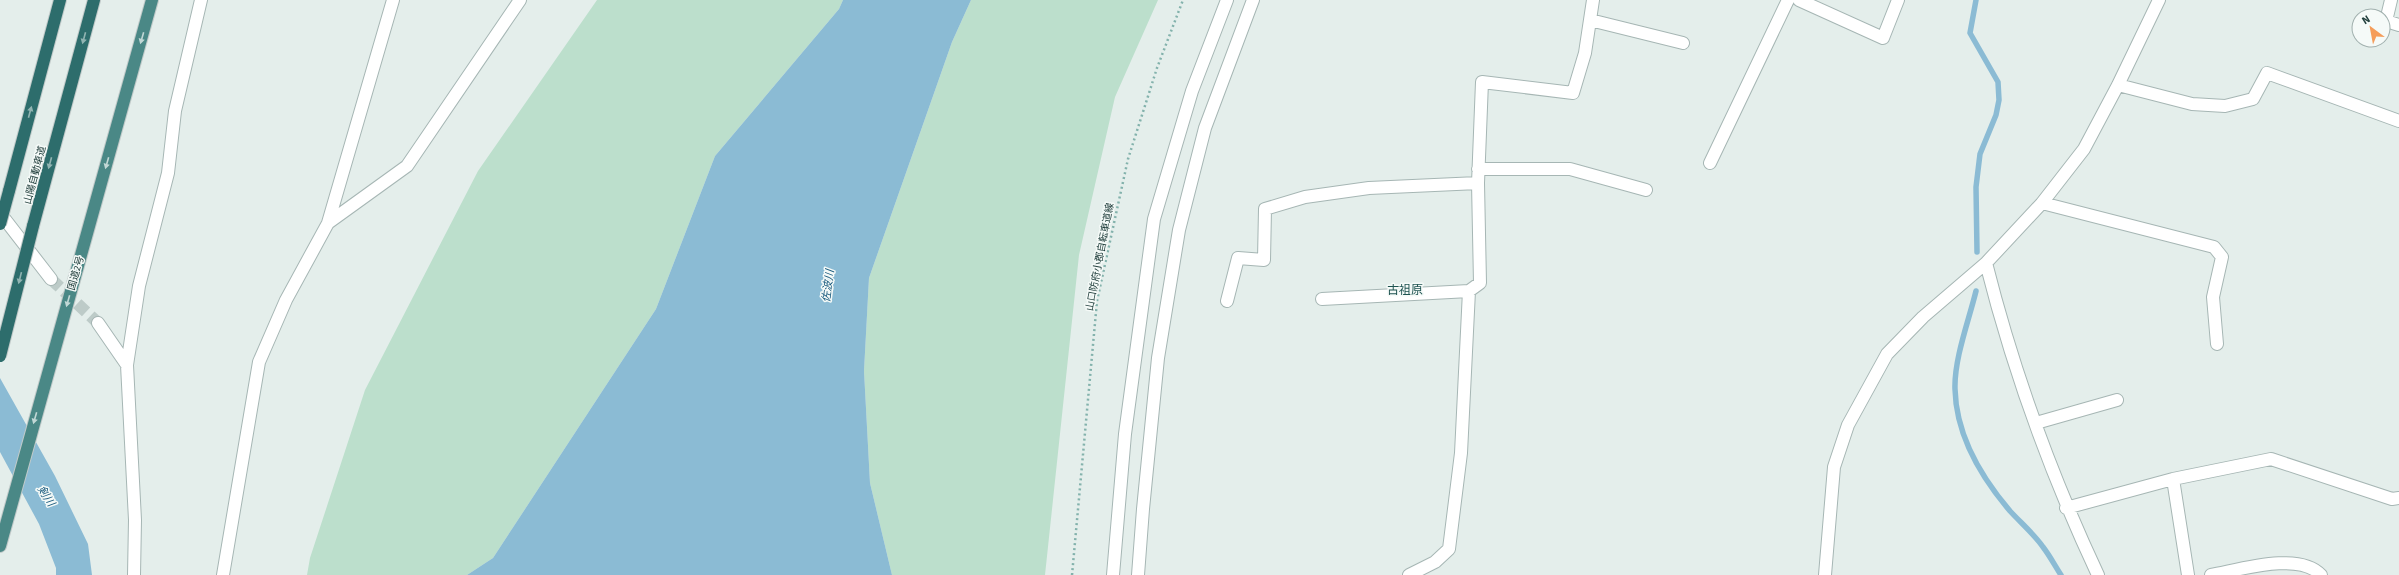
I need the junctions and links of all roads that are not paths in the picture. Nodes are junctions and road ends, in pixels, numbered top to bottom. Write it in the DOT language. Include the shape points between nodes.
graph roads {
  1 [pos="60,0"];
  2 [pos="94,0"];
  3 [pos="152,0"];
  4 [pos="201,0"];
  5 [pos="393,0"];
  6 [pos="520,0"];
  7 [pos="1227,0"];
  8 [pos="1253,0"];
  9 [pos="1593,0"];
  10 [pos="1788,0"];
  11 [pos="1800,0"];
  12 [pos="1898,0"];
  13 [pos="2159,0"];
  14 [pos="2391,0"];
  15 [pos="1590,20"];
  16 [pos="2399,25"];
  17 [pos="1683,43"];
  18 [pos="2118,85"];
  19 [pos="2399,121"];
  20 [pos="1710,163"];
  21 [pos="1478,169"];
  22 [pos="1478,183"];
  23 [pos="1646,190"];
  24 [pos="2042,203"];
  25 [pos="0,213"];
  26 [pos="328,223"];
  27 [pos="0,224"];
  28 [pos="1986,263"];
  29 [pos="51,279"];
  30 [pos="1469,291"];
  31 [pos="1322,299"];
  32 [pos="1227,301"];
  33 [pos="98,323"];
  34 [pos="2217,344"];
  35 [pos="0,356"];
  36 [pos="126,365"];
  37 [pos="2117,400"];
  38 [pos="2036,423"];
  39 [pos="2173,479"];
  40 [pos="2399,498"];
  41 [pos="2066,508"];
  42 [pos="0,546"];
  43 [pos="134,575"];
  44 [pos="219,575"];
  45 [pos="1112,575"];
  46 [pos="1138,575"];
  47 [pos="1409,575"];
  48 [pos="1825,575"];
  49 [pos="2098,575"];
  50 [pos="2188,575"];
  51 [pos="2211,575"];
  52 [pos="2321,575"];
  27 -- 1 [label="highway, one-way, bridge"];
  2 -- 35 [label="highway, 山陽自動車道, one-way, bridge"];
  3 -- 42 [label="highway, 国道2号, one-way"];
  4 -- 36 [label="street" via="175,111 168,172 139,286"];
  5 -- 26 [label="street"];
  6 -- 26 [label="street" via="407,166"];
  7 -- 45 [label="street" via="1192,92 1154,219 1125,434"];
  8 -- 46 [label="street" via="1204,128 1179,230 1158,358 1142,509"];
  9 -- 15 [label="street"];
  10 -- 20 [label="street"];
  11 -- 12 [label="street" via="1883,38"];
  13 -- 18 [label="street"];
  14 -- 16 [label="street" via="2386,21"];
  15 -- 17 [label="street"];
  15 -- 21 [label="street" via="1585,52 1573,93 1482,82"];
  18 -- 19 [label="street" via="2192,104 2225,106 2253,99 2267,73"];
  18 -- 24 [label="street" via="2084,149"];
  21 -- 22 [label="street"];
  21 -- 23 [label="street" via="1570,169"];
  22 -- 30 [label="street" via="1480,283"];
  22 -- 32 [label="street" via="1370,188 1305,197 1265,209 1264,260 1238,258"];
  24 -- 28 [label="street"];
  24 -- 34 [label="street" via="2214,247 2222,257 2213,298"];
  25 -- 29 [label="street"];
  26 -- 44 [label="street" via="286,300 259,362"];
  28 -- 38 [label="street" via="2002,326"];
  28 -- 48 [label="street" via="1923,317 1887,354 1865,392 1848,425 1834,468"];
  30 -- 31 [label="street"];
  30 -- 47 [label="street" via="1461,453 1449,549 1435,562"];
  33 -- 36 [label="street"];
  36 -- 43 [label="street" via="135,520"];
  37 -- 38 [label="street"];
  38 -- 41 [label="street"];
  39 -- 40 [label="street" via="2271,459 2392,499"];
  39 -- 41 [label="street"];
  39 -- 50 [label="street"];
  41 -- 49 [label="street"];
  51 -- 52 [label="street" via="2277,562 2314,568"];
}
